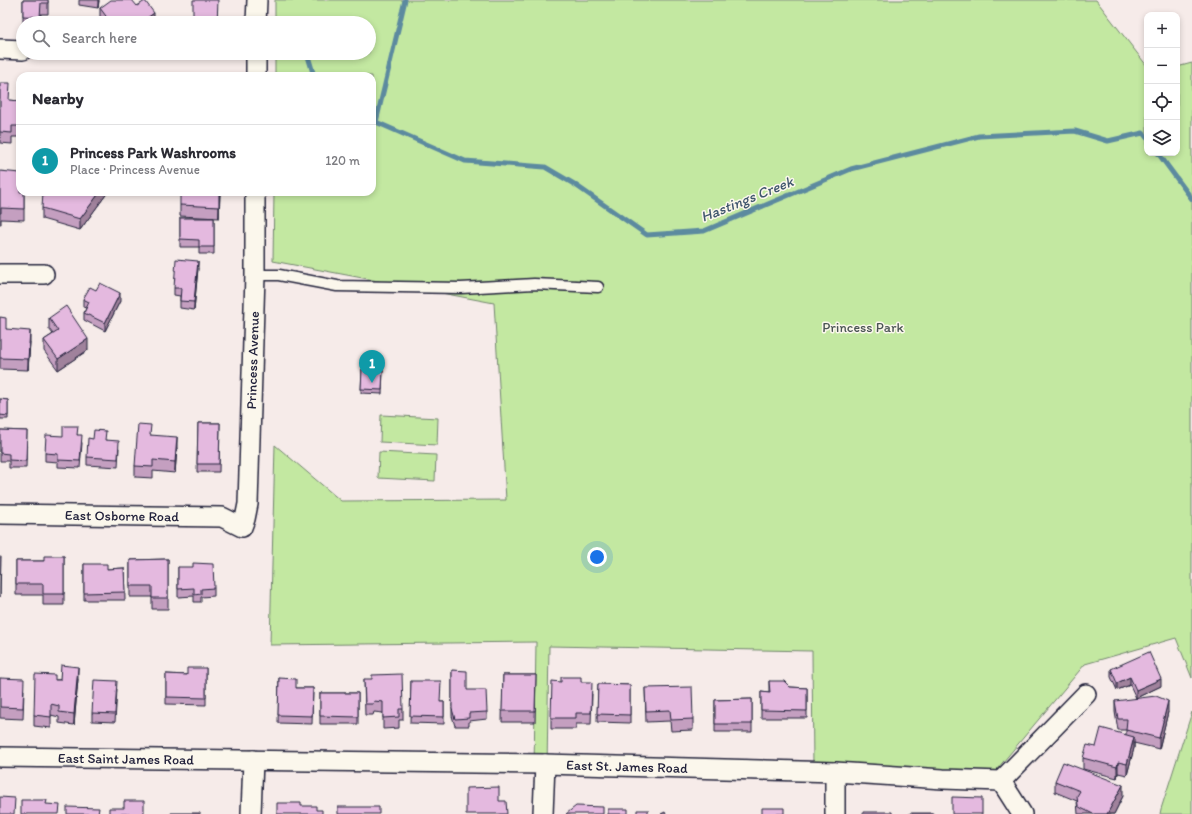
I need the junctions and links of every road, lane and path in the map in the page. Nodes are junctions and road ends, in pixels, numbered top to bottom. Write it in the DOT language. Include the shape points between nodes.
graph roads {
  1 [pos="257,0"];
  2 [pos="256,16"];
  3 [pos="0,49"];
  4 [pos="16,50"];
  5 [pos="256,60"];
  6 [pos="256,72"];
  7 [pos="255,196"];
  8 [pos="0,274"];
  9 [pos="44,274"];
  10 [pos="255,275"];
  11 [pos="598,287"];
  12 [pos="0,514"];
  13 [pos="242,527"];
  14 [pos="1086,694"];
  15 [pos="0,757"];
  16 [pos="253,760"];
  17 [pos="545,764"];
  18 [pos="835,772"];
  19 [pos="1001,780"];
  20 [pos="251,814"];
  21 [pos="543,814"];
  22 [pos="835,814"];
  23 [pos="1022,814"];
  1 -- 2 [label="street"];
  3 -- 4 [label="street"];
  5 -- 6 [label="street"];
  7 -- 10 [label="street, Princess Avenue"];
  8 -- 9 [label="street"];
  10 -- 11 [label="lane" via="280,275 337,286 461,288 534,284"];
  10 -- 13 [label="street, Princess Avenue" via="248,504"];
  12 -- 13 [label="street, East Osborne Road" via="222,517"];
  14 -- 19 [label="street"];
  15 -- 16 [label="street, East Saint James Road"];
  16 -- 17 [label="street, East St. James Road"];
  16 -- 20 [label="street"];
  17 -- 18 [label="street, East St. James Road"];
  17 -- 21 [label="street"];
  18 -- 19 [label="street, East St. James Road"];
  18 -- 22 [label="street"];
  19 -- 23 [label="street"];
}
